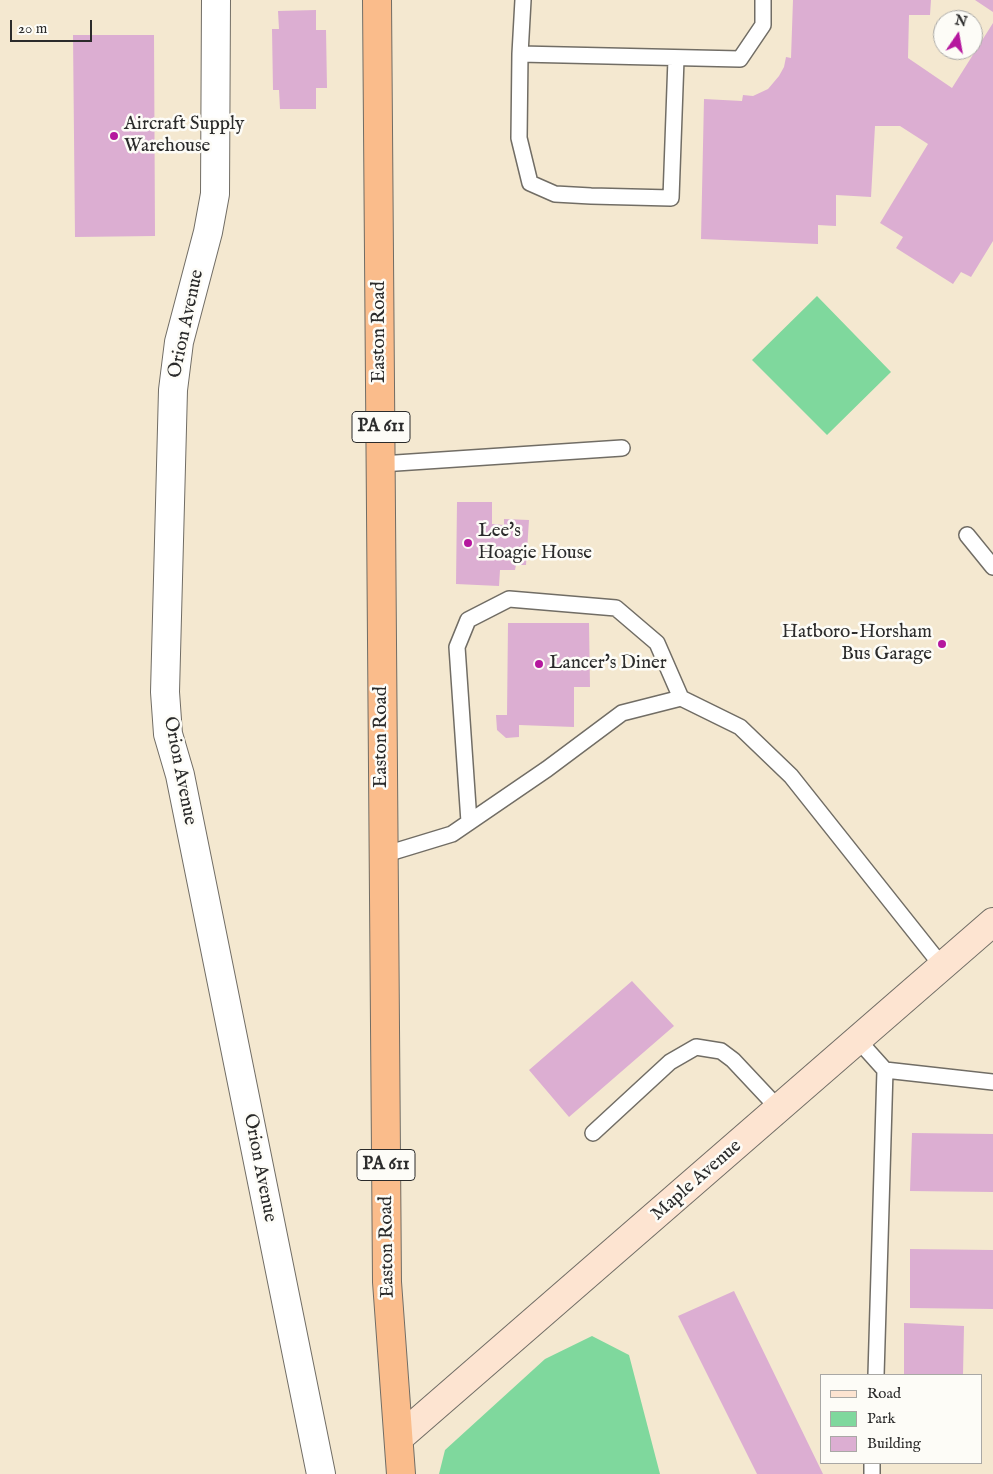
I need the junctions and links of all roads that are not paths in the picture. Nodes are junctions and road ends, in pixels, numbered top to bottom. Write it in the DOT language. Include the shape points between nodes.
graph roads {
  1 [pos="216,0"];
  2 [pos="377,0"];
  3 [pos="523,0"];
  4 [pos="763,0"];
  5 [pos="520,54"];
  6 [pos="676,58"];
  7 [pos="622,448"];
  8 [pos="381,464"];
  9 [pos="967,535"];
  10 [pos="993,566"];
  11 [pos="681,698"];
  12 [pos="469,822"];
  13 [pos="383,855"];
  14 [pos="993,922"];
  15 [pos="942,966"];
  16 [pos="858,1040"];
  17 [pos="885,1070"];
  18 [pos="993,1082"];
  19 [pos="779,1109"];
  20 [pos="593,1133"];
  21 [pos="876,1374"];
  22 [pos="399,1438"];
  23 [pos="321,1474"];
  24 [pos="401,1474"];
  1 -- 23 [label="street, Orion Avenue" via="215,194 179,342 172,390 165,692 168,734 184,794"];
  2 -- 8 [label="highway, Easton Road / PA 611"];
  3 -- 5 [label="lane"];
  4 -- 6 [label="lane" via="763,25 740,59"];
  5 -- 6 [label="lane"];
  5 -- 6 [label="lane" via="520,138 530,183 555,194 592,196 671,198"];
  7 -- 8 [label="lane"];
  8 -- 13 [label="highway, Easton Road / PA 611"];
  9 -- 10 [label="lane"];
  11 -- 12 [label="lane" via="622,713"];
  11 -- 12 [label="lane" via="657,643 616,608 509,599 468,620 457,647"];
  11 -- 15 [label="lane" via="740,727 791,776"];
  12 -- 13 [label="lane" via="452,834"];
  13 -- 22 [label="highway, Easton Road / PA 611" via="387,1282"];
  14 -- 15 [label="street, Maple Avenue"];
  15 -- 16 [label="street, Maple Avenue"];
  16 -- 17 [label="lane"];
  16 -- 19 [label="street, Maple Avenue"];
  17 -- 18 [label="lane"];
  17 -- 21 [label="lane"];
  19 -- 20 [label="lane" via="721,1051 696,1047 670,1062"];
  19 -- 22 [label="street, Maple Avenue"];
  22 -- 24 [label="highway, Easton Road / PA 611"];
}
